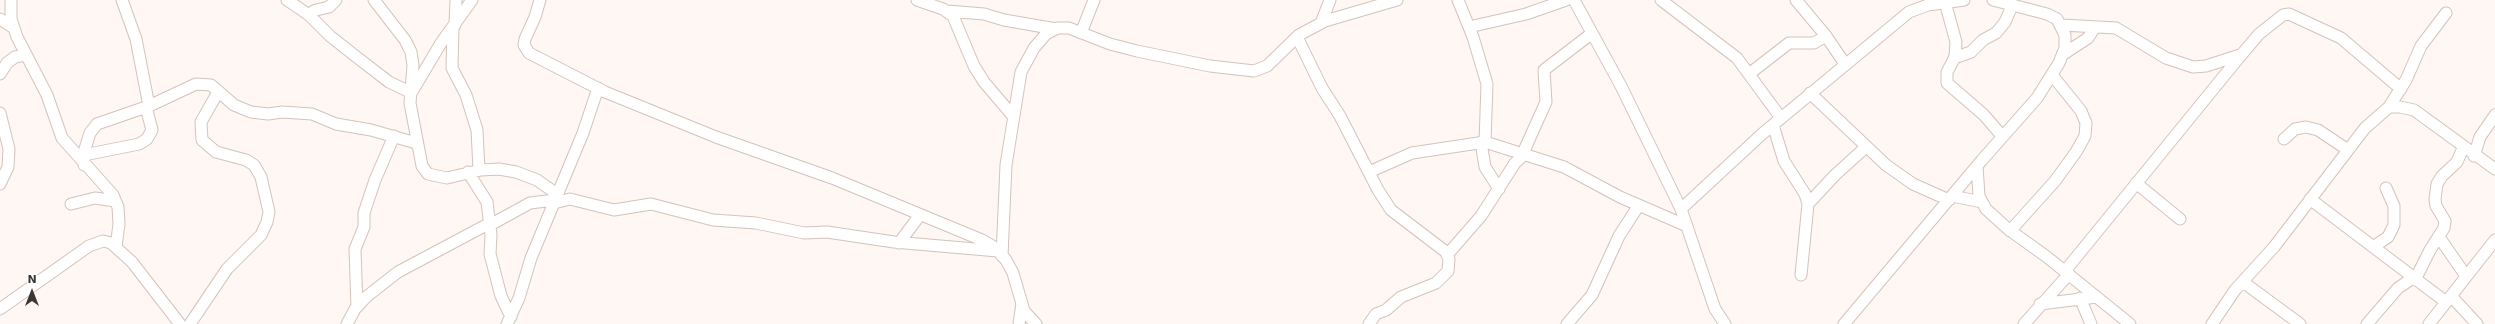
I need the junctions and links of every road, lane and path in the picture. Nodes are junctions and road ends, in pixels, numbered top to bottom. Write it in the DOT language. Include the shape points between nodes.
graph roads {
  1 [pos="11,0"];
  2 [pos="122,0"];
  3 [pos="288,0"];
  4 [pos="336,0"];
  5 [pos="374,0"];
  6 [pos="456,0"];
  7 [pos="472,0"];
  8 [pos="540,0"];
  9 [pos="917,0"];
  10 [pos="1094,0"];
  11 [pos="1330,0"];
  12 [pos="1397,0"];
  13 [pos="1458,0"];
  14 [pos="1566,0"];
  15 [pos="1574,0"];
  16 [pos="1660,0"];
  17 [pos="1796,0"];
  18 [pos="1964,0"];
  19 [pos="1993,0"];
  20 [pos="1945,2"];
  21 [pos="2012,6"];
  22 [pos="946,10"];
  23 [pos="2446,13"];
  24 [pos="309,14"];
  25 [pos="0,19"];
  26 [pos="1321,23"];
  27 [pos="2062,25"];
  28 [pos="454,26"];
  29 [pos="1469,27"];
  30 [pos="2095,27"];
  31 [pos="14,28"];
  32 [pos="1056,29"];
  33 [pos="1081,33"];
  34 [pos="1591,34"];
  35 [pos="1826,36"];
  36 [pos="1297,37"];
  37 [pos="26,55"];
  38 [pos="2062,55"];
  39 [pos="2241,55"];
  40 [pos="1954,58"];
  41 [pos="1845,64"];
  42 [pos="0,74"];
  43 [pos="1749,74"];
  44 [pos="2052,75"];
  45 [pos="598,88"];
  46 [pos="2401,89"];
  47 [pos="218,92"];
  48 [pos="1810,93"];
  49 [pos="410,94"];
  50 [pos="148,107"];
  51 [pos="2389,107"];
  52 [pos="0,113"];
  53 [pos="2495,114"];
  54 [pos="1013,116"];
  55 [pos="1777,122"];
  56 [pos="394,136"];
  57 [pos="2002,136"];
  58 [pos="2284,139"];
  59 [pos="1483,142"];
  60 [pos="416,143"];
  61 [pos="1866,147"];
  62 [pos="2463,148"];
  63 [pos="2348,150"];
  64 [pos="1525,153"];
  65 [pos="2474,156"];
  66 [pos="84,160"];
  67 [pos="1977,166"];
  68 [pos="2495,169"];
  69 [pos="473,171"];
  70 [pos="1369,172"];
  71 [pos="2136,183"];
  72 [pos="0,184"];
  73 [pos="2386,188"];
  74 [pos="1499,189"];
  75 [pos="1950,198"];
  76 [pos="555,199"];
  77 [pos="2310,199"];
  78 [pos="115,201"];
  79 [pos="1982,202"];
  80 [pos="71,204"];
  81 [pos="1808,204"];
  82 [pos="1639,205"];
  83 [pos="1681,209"];
  84 [pos="920,215"];
  85 [pos="2180,219"];
  86 [pos="490,224"];
  87 [pos="1687,226"];
  88 [pos="2010,231"];
  89 [pos="2439,237"];
  90 [pos="2495,240"];
  91 [pos="900,242"];
  92 [pos="116,247"];
  93 [pos="2373,247"];
  94 [pos="1000,254"];
  95 [pos="1447,255"];
  96 [pos="1801,275"];
  97 [pos="2070,275"];
  98 [pos="2466,276"];
  99 [pos="2414,279"];
  100 [pos="2243,282"];
  101 [pos="2097,297"];
  102 [pos="2079,298"];
  103 [pos="2448,299"];
  104 [pos="1022,302"];
  105 [pos="2040,304"];
  106 [pos="357,307"];
  107 [pos="0,309"];
  108 [pos="509,321"];
  109 [pos="180,324"];
  110 [pos="190,324"];
  111 [pos="347,324"];
  112 [pos="1019,324"];
  113 [pos="1036,324"];
  114 [pos="1369,324"];
  115 [pos="1568,324"];
  116 [pos="1725,324"];
  117 [pos="1844,324"];
  118 [pos="2024,324"];
  119 [pos="2091,324"];
  120 [pos="2130,324"];
  121 [pos="2212,324"];
  122 [pos="2300,324"];
  123 [pos="2367,324"];
  124 [pos="2429,324"];
  125 [pos="2477,324"];
  1 -- 31 [label="street" via="11,19"];
  2 -- 50 [label="street" via="136,39"];
  3 -- 24 [label="street"];
  4 -- 24 [label="street" via="329,7"];
  5 -- 49 [label="street" via="405,40 411,52 413,65"];
  6 -- 28 [label="street"];
  7 -- 28 [label="street"];
  8 -- 45 [label="street" via="525,39 526,50"];
  9 -- 22 [label="street"];
  10 -- 33 [label="street"];
  11 -- 26 [label="street"];
  12 -- 26 [label="street" via="1335,16"];
  13 -- 29 [label="street"];
  14 -- 29 [label="street" via="1526,14"];
  15 -- 34 [label="street"];
  16 -- 43 [label="street" via="1737,58"];
  17 -- 35 [label="street"];
  18 -- 20 [label="street"];
  19 -- 21 [label="street"];
  20 -- 40 [label="street" via="1956,42"];
  20 -- 41 [label="street" via="1909,12"];
  21 -- 27 [label="street" via="2047,14"];
  21 -- 40 [label="street" via="2005,22 1996,33 1971,52"];
  22 -- 32 [label="street" via="984,14"];
  22 -- 54 [label="street" via="956,20 974,66 984,82"];
  23 -- 46 [label="street" via="2421,46"];
  24 -- 49 [label="street" via="330,36 389,82"];
  25 -- 31 [label="street"];
  26 -- 36 [label="street"];
  27 -- 30 [label="street"];
  27 -- 38 [label="street" via="2066,35"];
  28 -- 49 [label="street"];
  28 -- 69 [label="street" via="452,68 462,86 477,130"];
  29 -- 59 [label="street" via="1487,84"];
  30 -- 38 [label="street" via="2088,38"];
  30 -- 39 [label="street" via="2116,28 2166,58 2193,67 2206,66"];
  31 -- 37 [label="street"];
  32 -- 33 [label="street" via="1069,28"];
  32 -- 54 [label="street" via="1046,34 1034,48 1021,72"];
  33 -- 36 [label="street" via="1137,51 1210,66 1254,71 1274,61"];
  34 -- 64 [label="street" via="1544,70 1546,102"];
  34 -- 83 [label="street" via="1621,86"];
  35 -- 41 [label="street"];
  35 -- 43 [label="street" via="1814,43 1789,43"];
  36 -- 70 [label="street"];
  37 -- 42 [label="street" via="15,57"];
  37 -- 66 [label="street" via="47,95 62,138"];
  38 -- 44 [label="street"];
  39 -- 46 [label="street" via="2272,22 2289,14 2341,38"];
  39 -- 71 [label="street"];
  40 -- 57 [label="street" via="1947,72 1947,82 1984,115"];
  41 -- 48 [label="street"];
  43 -- 55 [label="street"];
  44 -- 57 [label="street" via="2038,98"];
  44 -- 88 [label="street" via="2081,111 2086,123 2085,136 2055,181"];
  45 -- 76 [label="street" via="583,133"];
  45 -- 84 [label="street" via="716,137 832,178"];
  46 -- 51 [label="street"];
  47 -- 50 [label="street" via="211,85 196,84"];
  47 -- 56 [label="street" via="234,105 251,112 312,114 336,124"];
  47 -- 110 [label="street" via="201,122 202,140 216,152 246,160 254,165 261,178 269,212 261,235 227,270"];
  48 -- 55 [label="street"];
  48 -- 61 [label="street"];
  49 -- 60 [label="street"];
  50 -- 66 [label="street" via="97,124 90,133"];
  50 -- 66 [label="street" via="152,130 147,139 139,144"];
  51 -- 62 [label="street" via="2414,110"];
  51 -- 63 [label="street" via="2365,128"];
  52 -- 72 [label="street" via="9,149 8,167"];
  53 -- 65 [label="street" via="2480,137"];
  54 -- 94 [label="street" via="1006,164"];
  55 -- 81 [label="street" via="1784,160 1805,194"];
  55 -- 83 [label="street"];
  56 -- 60 [label="street"];
  56 -- 106 [label="street" via="375,180 364,213 364,227 355,248"];
  57 -- 67 [label="street"];
  58 -- 63 [label="street" via="2295,129 2306,127 2318,130"];
  59 -- 64 [label="street"];
  59 -- 70 [label="street" via="1412,153"];
  59 -- 74 [label="street" via="1485,167"];
  60 -- 69 [label="street" via="422,166 428,174 447,178"];
  61 -- 75 [label="street" via="1913,184"];
  61 -- 81 [label="street"];
  62 -- 65 [label="street"];
  62 -- 89 [label="street" via="2457,162 2437,184 2436,206 2445,221"];
  63 -- 77 [label="street"];
  64 -- 74 [label="street" via="1515,163"];
  64 -- 82 [label="street" via="1564,167"];
  65 -- 68 [label="street"];
  66 -- 78 [label="street" via="113,195"];
  67 -- 75 [label="street"];
  67 -- 79 [label="street" via="1976,183"];
  69 -- 76 [label="street" via="499,169 516,172 537,180"];
  69 -- 86 [label="street" via="486,202"];
  70 -- 95 [label="street" via="1391,210"];
  71 -- 85 [label="street"];
  71 -- 97 [label="street"];
  73 -- 93 [label="street" via="2394,206 2394,225 2388,236"];
  74 -- 95 [label="street" via="1481,216"];
  75 -- 79 [label="street"];
  75 -- 117 [label="street"];
  76 -- 86 [label="street" via="530,203"];
  76 -- 91 [label="street" via="570,199 614,210 651,204 713,220 756,223 804,233 827,232"];
  76 -- 108 [label="street" via="531,258 520,298"];
  77 -- 93 [label="street"];
  77 -- 100 [label="street" via="2274,247"];
  78 -- 80 [label="street" via="95,198"];
  78 -- 92 [label="street" via="119,224"];
  79 -- 88 [label="street"];
  81 -- 96 [label="street"];
  82 -- 87 [label="street"];
  82 -- 115 [label="street" via="1619,236 1592,295"];
  83 -- 87 [label="street"];
  84 -- 91 [label="street"];
  84 -- 94 [label="street" via="982,240"];
  86 -- 106 [label="street" via="404,269 366,297"];
  86 -- 108 [label="street" via="490,254"];
  87 -- 116 [label="street" via="1715,309"];
  88 -- 97 [label="street"];
  89 -- 98 [label="street"];
  89 -- 99 [label="street"];
  90 -- 98 [label="street"];
  91 -- 94 [label="street"];
  92 -- 107 [label="street" via="111,242 96,242"];
  92 -- 109 [label="street" via="132,262"];
  93 -- 99 [label="street"];
  94 -- 104 [label="street" via="1013,273"];
  95 -- 114 [label="street" via="1450,264 1448,271 1436,283 1401,297 1386,310 1376,314"];
  97 -- 101 [label="street"];
  97 -- 102 [label="street"];
  97 -- 105 [label="street"];
  98 -- 103 [label="street"];
  99 -- 103 [label="street"];
  99 -- 123 [label="street" via="2398,288"];
  100 -- 121 [label="street"];
  100 -- 122 [label="street"];
  101 -- 102 [label="street"];
  101 -- 120 [label="street"];
  102 -- 105 [label="street"];
  102 -- 119 [label="street"];
  103 -- 124 [label="street"];
  103 -- 125 [label="street"];
  104 -- 112 [label="street"];
  104 -- 113 [label="street" via="1024,311"];
  105 -- 118 [label="street"];
  106 -- 111 [label="street"];
}
